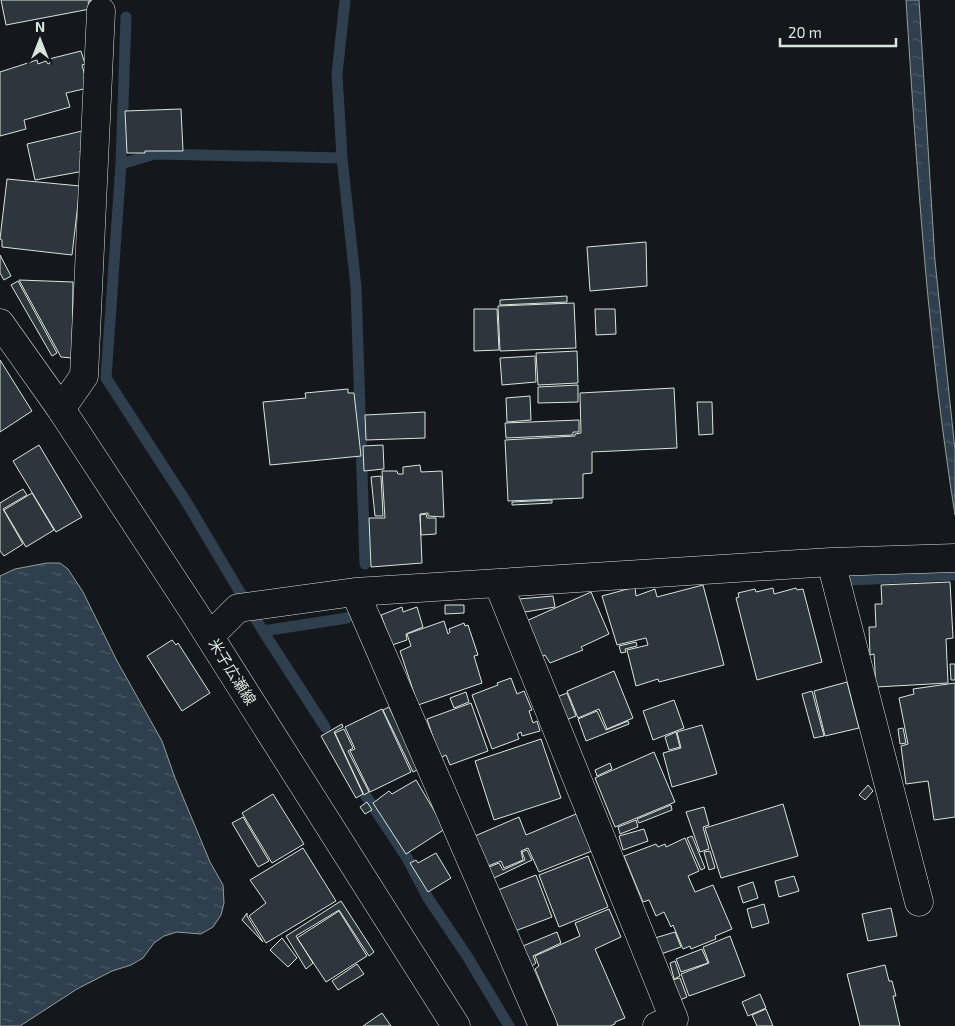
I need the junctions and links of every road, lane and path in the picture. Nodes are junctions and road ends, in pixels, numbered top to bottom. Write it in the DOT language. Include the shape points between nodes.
graph roads {
  1 [pos="101,11"];
  2 [pos="0,323"];
  3 [pos="61,409"];
  4 [pos="955,558"];
  5 [pos="831,562"];
  6 [pos="498,583"];
  7 [pos="355,592"];
  8 [pos="210,636"];
  9 [pos="919,902"];
  10 [pos="456,1026"];
  11 [pos="543,1026"];
  12 [pos="657,1026"];
  1 -- 3 [label="street" via="84,376"];
  2 -- 3 [label="street, 米子広瀬線"];
  3 -- 8 [label="street, 米子広瀬線"];
  4 -- 5 [label="street"];
  5 -- 6 [label="street"];
  5 -- 9 [label="street"];
  6 -- 7 [label="street"];
  6 -- 12 [label="street" via="674,1019"];
  7 -- 8 [label="street" via="238,608"];
  7 -- 11 [label="street"];
  8 -- 10 [label="street, 米子広瀬線"];
}
